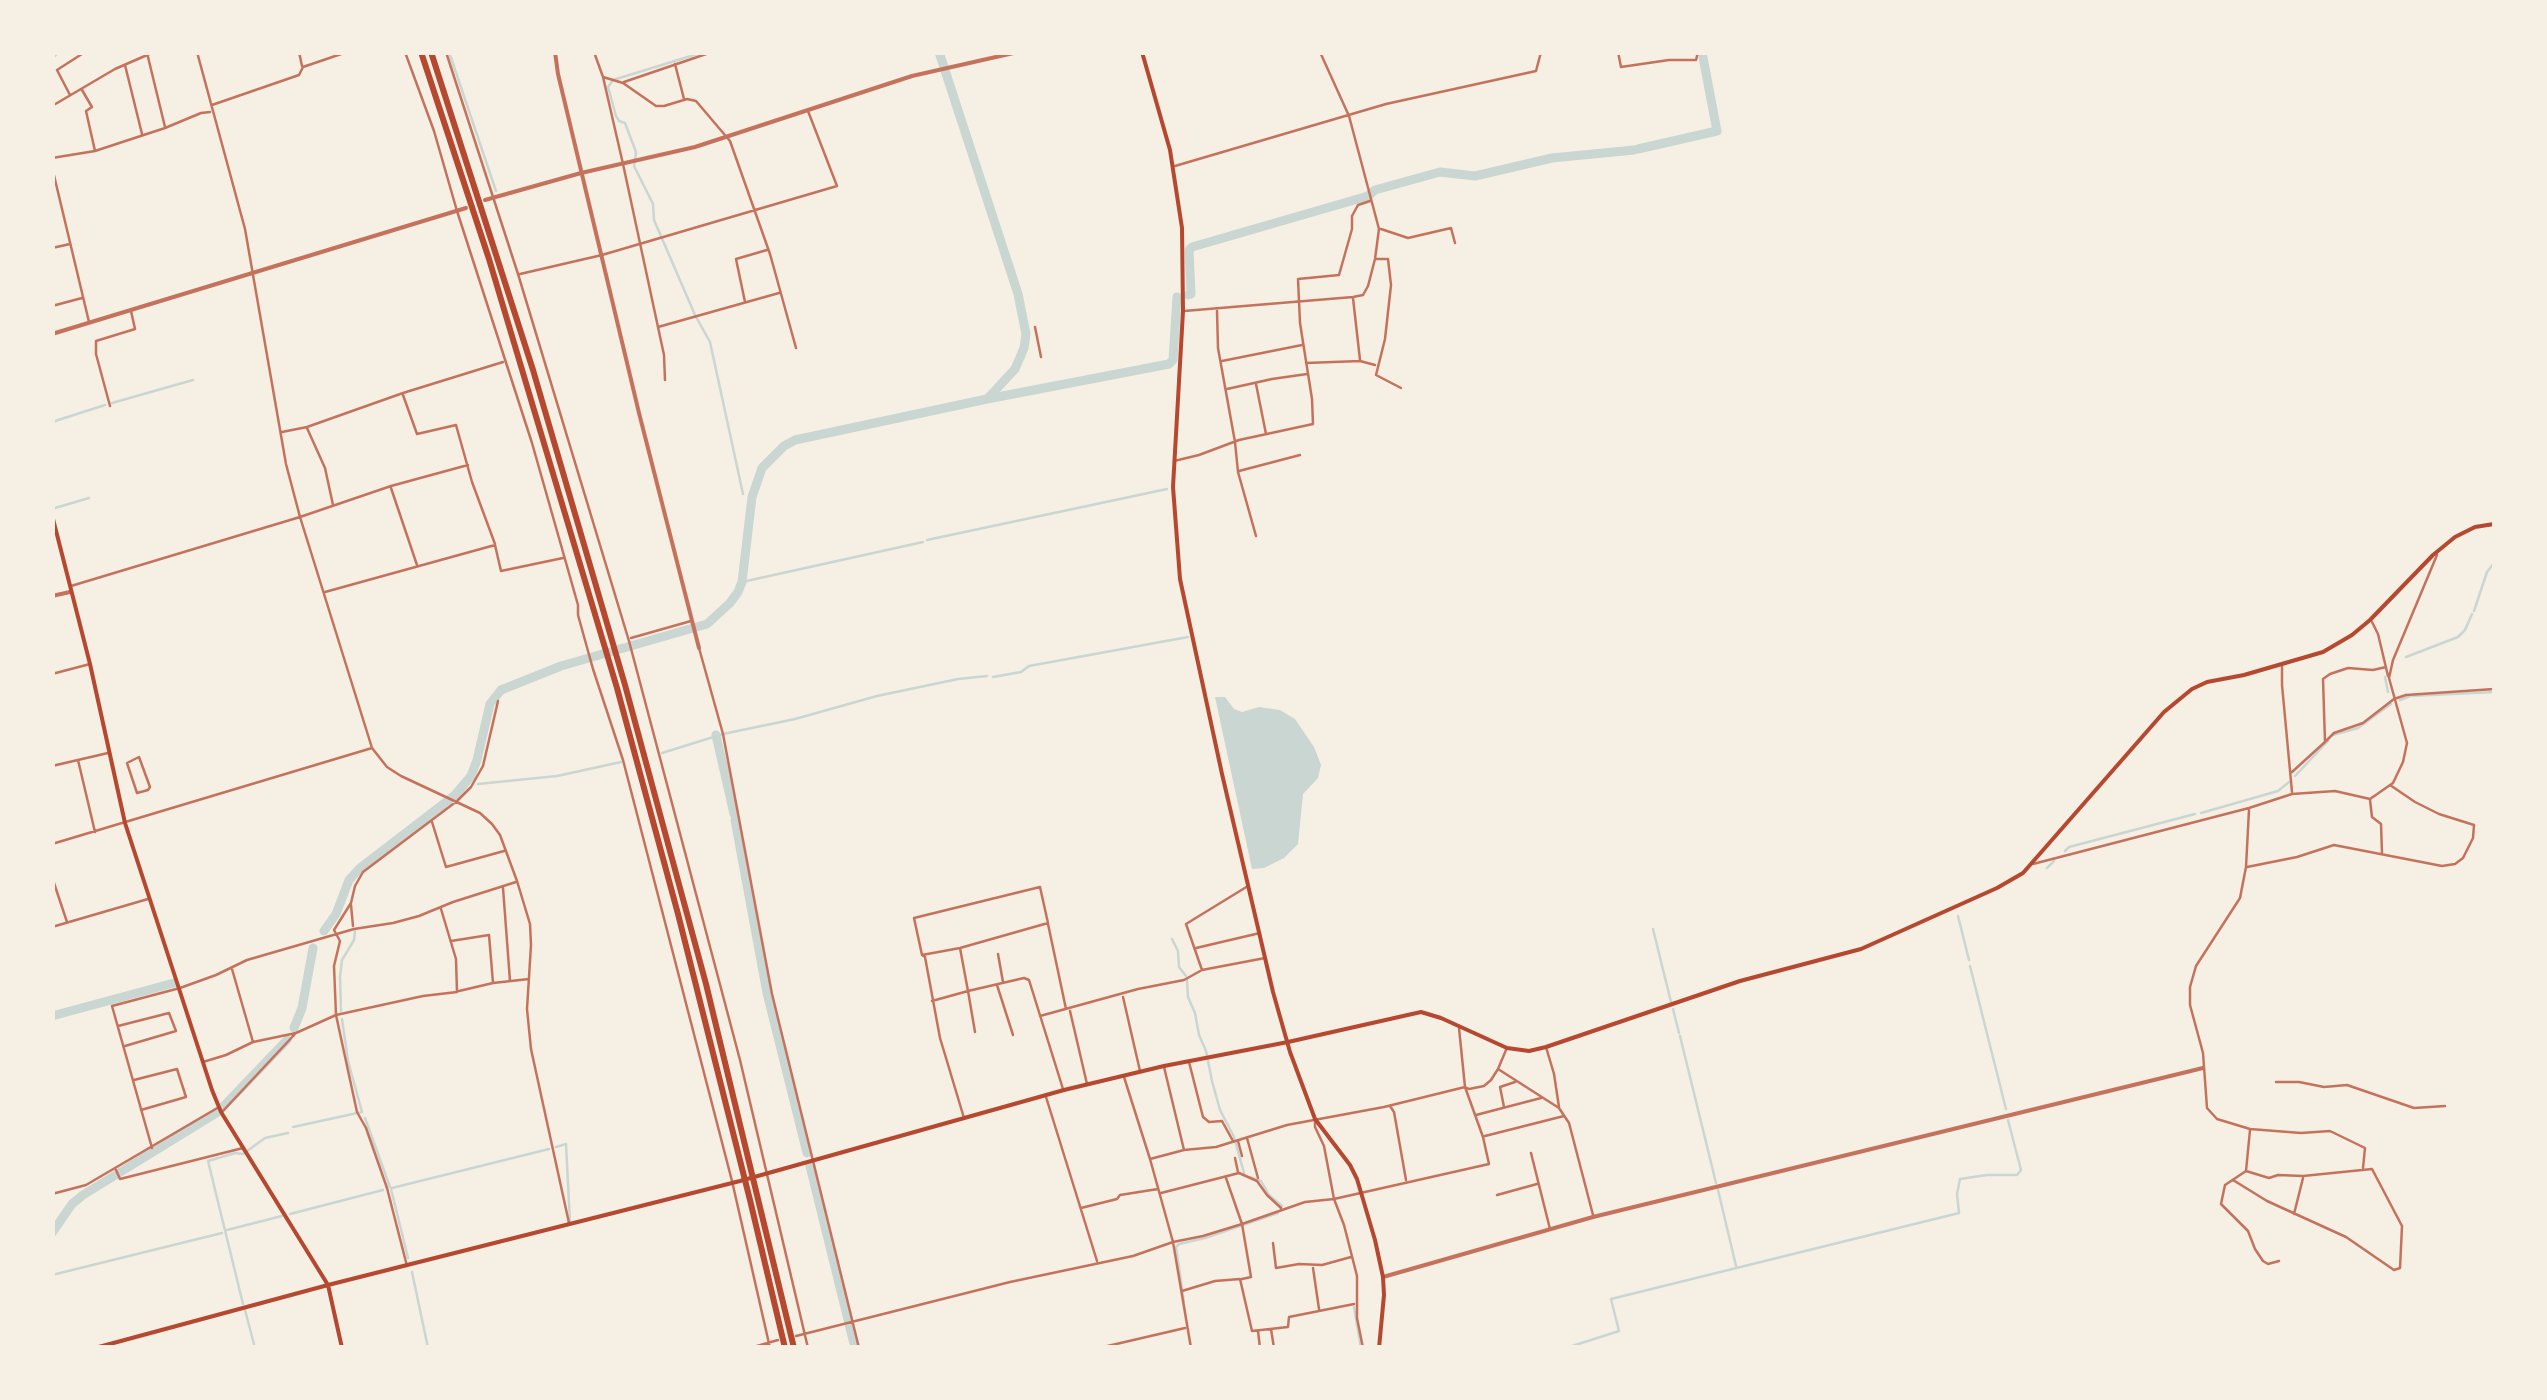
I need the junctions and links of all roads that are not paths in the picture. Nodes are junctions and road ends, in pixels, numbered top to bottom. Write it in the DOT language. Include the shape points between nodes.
graph roads {
  1 [pos="85,52"];
  2 [pos="154,52"];
  3 [pos="197,52"];
  4 [pos="299,52"];
  5 [pos="347,52"];
  6 [pos="405,52"];
  7 [pos="421,52"];
  8 [pos="430,52"];
  9 [pos="446,52"];
  10 [pos="555,52"];
  11 [pos="594,52"];
  12 [pos="712,52"];
  13 [pos="1018,52"];
  14 [pos="1142,52"];
  15 [pos="1320,52"];
  16 [pos="1541,52"];
  17 [pos="1618,52"];
  18 [pos="1698,52"];
  19 [pos="148,55"];
  20 [pos="676,64"];
  21 [pos="126,65"];
  22 [pos="303,67"];
  23 [pos="55,68"];
  24 [pos="603,77"];
  25 [pos="623,82"];
  26 [pos="82,89"];
  27 [pos="70,96"];
  28 [pos="685,100"];
  29 [pos="210,105"];
  30 [pos="52,106"];
  31 [pos="808,111"];
  32 [pos="212,112"];
  33 [pos="1349,116"];
  34 [pos="468,118"];
  35 [pos="462,120"];
  36 [pos="165,128"];
  37 [pos="440,128"];
  38 [pos="434,131"];
  39 [pos="142,135"];
  40 [pos="728,138"];
  41 [pos="95,151"];
  42 [pos="52,158"];
  43 [pos="623,164"];
  44 [pos="1174,166"];
  45 [pos="52,167"];
  46 [pos="582,174"];
  47 [pos="1370,196"];
  48 [pos="494,198"];
  49 [pos="484,200"];
  50 [pos="466,208"];
  51 [pos="457,211"];
  52 [pos="754,211"];
  53 [pos="1379,228"];
  54 [pos="71,243"];
  55 [pos="1455,243"];
  56 [pos="640,244"];
  57 [pos="52,248"];
  58 [pos="768,250"];
  59 [pos="602,255"];
  60 [pos="1375,260"];
  61 [pos="253,273"];
  62 [pos="518,274"];
  63 [pos="780,293"];
  64 [pos="1353,297"];
  65 [pos="83,298"];
  66 [pos="1299,300"];
  67 [pos="745,304"];
  68 [pos="52,306"];
  69 [pos="1217,309"];
  70 [pos="131,310"];
  71 [pos="1182,311"];
  72 [pos="89,324"];
  73 [pos="658,327"];
  74 [pos="1036,327"];
  75 [pos="52,334"];
  76 [pos="1303,344"];
  77 [pos="796,348"];
  78 [pos="1041,357"];
  79 [pos="1360,360"];
  80 [pos="1220,361"];
  81 [pos="505,362"];
  82 [pos="1306,363"];
  83 [pos="1377,366"];
  84 [pos="1308,374"];
  85 [pos="664,380"];
  86 [pos="1256,383"];
  87 [pos="1400,388"];
  88 [pos="1225,390"];
  89 [pos="403,393"];
  90 [pos="110,406"];
  91 [pos="307,427"];
  92 [pos="280,432"];
  93 [pos="1266,434"];
  94 [pos="1235,442"];
  95 [pos="1300,455"];
  96 [pos="1174,461"];
  97 [pos="468,465"];
  98 [pos="1238,472"];
  99 [pos="391,486"];
  100 [pos="333,506"];
  101 [pos="52,515"];
  102 [pos="300,518"];
  103 [pos="2494,524"];
  104 [pos="1256,536"];
  105 [pos="495,545"];
  106 [pos="2438,550"];
  107 [pos="565,558"];
  108 [pos="418,566"];
  109 [pos="70,589"];
  110 [pos="324,593"];
  111 [pos="52,596"];
  112 [pos="2370,620"];
  113 [pos="693,622"];
  114 [pos="604,628"];
  115 [pos="628,640"];
  116 [pos="700,648"];
  117 [pos="2282,663"];
  118 [pos="90,664"];
  119 [pos="2386,667"];
  120 [pos="52,674"];
  121 [pos="2388,678"];
  122 [pos="2494,689"];
  123 [pos="2394,699"];
  124 [pos="498,701"];
  125 [pos="2325,742"];
  126 [pos="372,748"];
  127 [pos="108,753"];
  128 [pos="78,760"];
  129 [pos="52,766"];
  130 [pos="2292,772"];
  131 [pos="2388,785"];
  132 [pos="134,790"];
  133 [pos="2292,794"];
  134 [pos="2370,798"];
  135 [pos="455,800"];
  136 [pos="2249,808"];
  137 [pos="431,821"];
  138 [pos="125,823"];
  139 [pos="95,832"];
  140 [pos="52,844"];
  141 [pos="506,850"];
  142 [pos="2382,854"];
  143 [pos="2032,864"];
  144 [pos="2246,867"];
  145 [pos="52,877"];
  146 [pos="518,881"];
  147 [pos="1250,886"];
  148 [pos="503,887"];
  149 [pos="149,899"];
  150 [pos="351,903"];
  151 [pos="440,908"];
  152 [pos="67,922"];
  153 [pos="1048,922"];
  154 [pos="52,927"];
  155 [pos="354,929"];
  156 [pos="1260,933"];
  157 [pos="337,934"];
  158 [pos="450,941"];
  159 [pos="960,948"];
  160 [pos="1194,949"];
  161 [pos="998,954"];
  162 [pos="922,955"];
  163 [pos="1265,958"];
  164 [pos="232,968"];
  165 [pos="1202,970"];
  166 [pos="529,978"];
  167 [pos="510,982"];
  168 [pos="1003,982"];
  169 [pos="493,983"];
  170 [pos="997,984"];
  171 [pos="180,988"];
  172 [pos="968,991"];
  173 [pos="458,992"];
  174 [pos="1122,996"];
  175 [pos="932,1001"];
  176 [pos="1068,1010"];
  177 [pos="336,1014"];
  178 [pos="1040,1016"];
  179 [pos="118,1026"];
  180 [pos="1459,1026"];
  181 [pos="976,1032"];
  182 [pos="296,1033"];
  183 [pos="1014,1035"];
  184 [pos="252,1042"];
  185 [pos="1288,1042"];
  186 [pos="123,1046"];
  187 [pos="1546,1047"];
  188 [pos="1506,1048"];
  189 [pos="1189,1061"];
  190 [pos="204,1062"];
  191 [pos="1164,1066"];
  192 [pos="2203,1068"];
  193 [pos="1498,1070"];
  194 [pos="1140,1071"];
  195 [pos="1123,1075"];
  196 [pos="133,1080"];
  197 [pos="1516,1082"];
  198 [pos="2276,1082"];
  199 [pos="1087,1084"];
  200 [pos="1466,1087"];
  201 [pos="1064,1090"];
  202 [pos="1045,1096"];
  203 [pos="1542,1098"];
  204 [pos="1390,1106"];
  205 [pos="2444,1106"];
  206 [pos="1505,1108"];
  207 [pos="1560,1108"];
  208 [pos="141,1110"];
  209 [pos="220,1111"];
  210 [pos="1475,1115"];
  211 [pos="1565,1116"];
  212 [pos="964,1119"];
  213 [pos="1315,1119"];
  214 [pos="2250,1129"];
  215 [pos="1247,1136"];
  216 [pos="1483,1136"];
  217 [pos="1235,1140"];
  218 [pos="1331,1141"];
  219 [pos="1324,1146"];
  220 [pos="152,1148"];
  221 [pos="1184,1150"];
  222 [pos="245,1151"];
  223 [pos="1532,1153"];
  224 [pos="1242,1156"];
  225 [pos="1150,1158"];
  226 [pos="1235,1158"];
  227 [pos="813,1159"];
  228 [pos="2363,1168"];
  229 [pos="115,1169"];
  230 [pos="2246,1171"];
  231 [pos="1239,1173"];
  232 [pos="767,1174"];
  233 [pos="1225,1176"];
  234 [pos="2303,1176"];
  235 [pos="1258,1180"];
  236 [pos="2233,1180"];
  237 [pos="1406,1181"];
  238 [pos="732,1182"];
  239 [pos="1539,1184"];
  240 [pos="1159,1191"];
  241 [pos="1362,1191"];
  242 [pos="52,1194"];
  243 [pos="1497,1194"];
  244 [pos="1334,1198"];
  245 [pos="755,1199"];
  246 [pos="1079,1208"];
  247 [pos="1283,1209"];
  248 [pos="2294,1214"];
  249 [pos="1594,1217"];
  250 [pos="570,1224"];
  251 [pos="1242,1226"];
  252 [pos="1550,1229"];
  253 [pos="1173,1242"];
  254 [pos="1272,1243"];
  255 [pos="1352,1256"];
  256 [pos="2278,1261"];
  257 [pos="1098,1262"];
  258 [pos="408,1266"];
  259 [pos="1313,1266"];
  260 [pos="1383,1277"];
  261 [pos="1240,1279"];
  262 [pos="328,1285"];
  263 [pos="1183,1291"];
  264 [pos="1356,1304"];
  265 [pos="1319,1311"];
  266 [pos="852,1321"];
  267 [pos="1187,1328"];
  268 [pos="1271,1329"];
  269 [pos="1258,1330"];
  270 [pos="805,1334"];
  271 [pos="796,1336"];
  272 [pos="778,1340"];
  273 [pos="770,1345"];
  274 [pos="95,1348"];
  275 [pos="342,1348"];
  276 [pos="750,1348"];
  277 [pos="784,1348"];
  278 [pos="794,1348"];
  279 [pos="808,1348"];
  280 [pos="860,1348"];
  281 [pos="1098,1348"];
  282 [pos="1191,1348"];
  283 [pos="1260,1348"];
  284 [pos="1274,1348"];
  285 [pos="1363,1348"];
  286 [pos="1379,1348"];
  1 -- 23 [label="street"];
  2 -- 19 [label="street"];
  3 -- 29 [label="street"];
  4 -- 22 [label="street"];
  5 -- 22 [label="street"];
  6 -- 38 [label="street"];
  7 -- 114 [label="highway"];
  8 -- 114 [label="highway" via="516,313"];
  9 -- 34 [label="street"];
  10 -- 46 [label="street"];
  11 -- 24 [label="street"];
  12 -- 20 [label="street"];
  13 -- 31 [label="street" via="939,68"];
  14 -- 44 [label="main road"];
  15 -- 33 [label="street"];
  16 -- 33 [label="street" via="1536,71"];
  17 -- 18 [label="street" via="1621,67 1696,60"];
  19 -- 21 [label="street"];
  19 -- 36 [label="street"];
  20 -- 25 [label="street"];
  20 -- 28 [label="street"];
  21 -- 26 [label="street"];
  21 -- 39 [label="street"];
  22 -- 29 [label="street" via="298,75"];
  23 -- 27 [label="street"];
  24 -- 25 [label="street"];
  24 -- 43 [label="street"];
  25 -- 28 [label="street" via="656,106"];
  26 -- 27 [label="street"];
  26 -- 41 [label="street" via="92,107 86,111"];
  27 -- 30 [label="street"];
  28 -- 40 [label="street" via="701,104"];
  29 -- 32 [label="street"];
  31 -- 40 [label="street"];
  31 -- 52 [label="street" via="837,186"];
  32 -- 36 [label="street"];
  32 -- 61 [label="street"];
  33 -- 44 [label="street"];
  33 -- 47 [label="street"];
  34 -- 35 [label="street"];
  34 -- 48 [label="street"];
  36 -- 39 [label="street"];
  37 -- 38 [label="street"];
  38 -- 51 [label="street"];
  39 -- 41 [label="street"];
  40 -- 43 [label="street"];
  40 -- 52 [label="street"];
  41 -- 42 [label="street"];
  43 -- 46 [label="street"];
  43 -- 56 [label="street"];
  44 -- 71 [label="main road"];
  45 -- 54 [label="street"];
  46 -- 48 [label="street"];
  46 -- 59 [label="street"];
  47 -- 53 [label="street"];
  47 -- 66 [label="street" via="1352,216 1339,276 1298,278"];
  48 -- 49 [label="street"];
  48 -- 62 [label="street"];
  50 -- 51 [label="street"];
  51 -- 61 [label="street"];
  51 -- 81 [label="street"];
  52 -- 56 [label="street"];
  52 -- 58 [label="street"];
  53 -- 55 [label="street" via="1408,238 1451,228"];
  53 -- 60 [label="street"];
  54 -- 57 [label="street"];
  54 -- 65 [label="street"];
  56 -- 59 [label="street"];
  56 -- 73 [label="street"];
  58 -- 63 [label="street"];
  58 -- 67 [label="street" via="736,259"];
  59 -- 62 [label="street"];
  59 -- 113 [label="street"];
  60 -- 64 [label="street" via="1363,295"];
  60 -- 83 [label="street" via="1388,260 1391,285"];
  61 -- 70 [label="street"];
  61 -- 92 [label="street"];
  62 -- 115 [label="street"];
  63 -- 67 [label="street"];
  63 -- 77 [label="street"];
  64 -- 66 [label="street"];
  64 -- 79 [label="street"];
  65 -- 68 [label="street"];
  65 -- 72 [label="street"];
  66 -- 69 [label="street"];
  66 -- 76 [label="street"];
  67 -- 73 [label="street"];
  69 -- 71 [label="street"];
  69 -- 80 [label="street"];
  70 -- 72 [label="street"];
  70 -- 90 [label="street" via="135,329 96,342"];
  71 -- 96 [label="main road"];
  72 -- 75 [label="street"];
  73 -- 85 [label="street"];
  74 -- 78 [label="street"];
  76 -- 80 [label="street"];
  76 -- 82 [label="street"];
  79 -- 82 [label="street"];
  79 -- 83 [label="street"];
  80 -- 88 [label="street"];
  81 -- 89 [label="street"];
  81 -- 107 [label="street"];
  82 -- 84 [label="street"];
  83 -- 87 [label="street" via="1376,375"];
  84 -- 86 [label="street"];
  84 -- 93 [label="street" via="1312,424"];
  86 -- 88 [label="street"];
  86 -- 93 [label="street"];
  88 -- 94 [label="street"];
  89 -- 91 [label="street"];
  89 -- 97 [label="street" via="417,434 456,425"];
  91 -- 92 [label="street"];
  91 -- 100 [label="street"];
  92 -- 102 [label="street"];
  93 -- 94 [label="street"];
  94 -- 96 [label="street"];
  94 -- 98 [label="street"];
  95 -- 98 [label="street"];
  96 -- 147 [label="main road" via="1180,579"];
  97 -- 99 [label="street"];
  97 -- 105 [label="street"];
  98 -- 104 [label="street"];
  99 -- 100 [label="street"];
  99 -- 108 [label="street"];
  100 -- 102 [label="street"];
  101 -- 109 [label="main road"];
  102 -- 109 [label="street"];
  102 -- 110 [label="street"];
  103 -- 106 [label="main road" via="2465,530"];
  105 -- 107 [label="street" via="502,571"];
  105 -- 108 [label="street"];
  106 -- 112 [label="main road"];
  106 -- 121 [label="street"];
  107 -- 238 [label="street"];
  108 -- 110 [label="street"];
  109 -- 111 [label="street"];
  109 -- 118 [label="main road"];
  110 -- 126 [label="street"];
  112 -- 117 [label="main road" via="2323,652"];
  112 -- 119 [label="street"];
  113 -- 115 [label="street"];
  113 -- 116 [label="street"];
  114 -- 245 [label="highway"];
  115 -- 232 [label="street"];
  116 -- 227 [label="street"];
  117 -- 130 [label="street"];
  117 -- 143 [label="main road" via="2207,682 2178,700"];
  118 -- 120 [label="street"];
  118 -- 127 [label="main road"];
  119 -- 121 [label="street"];
  119 -- 125 [label="street" via="2348,668 2323,679"];
  121 -- 123 [label="street"];
  122 -- 123 [label="street"];
  123 -- 125 [label="street"];
  123 -- 131 [label="street" via="2407,743"];
  124 -- 135 [label="street" via="484,766"];
  125 -- 130 [label="street"];
  126 -- 135 [label="street" via="401,776"];
  126 -- 138 [label="street"];
  127 -- 128 [label="street"];
  127 -- 138 [label="main road"];
  128 -- 129 [label="street"];
  128 -- 139 [label="street"];
  130 -- 133 [label="street"];
  131 -- 134 [label="street"];
  131 -- 142 [label="street" via="2474,825 2473,838 2455,864"];
  132 -- 132 [label="street" via="126,764 140,757 150,787"];
  133 -- 134 [label="street" via="2335,791"];
  133 -- 136 [label="street"];
  134 -- 142 [label="street" via="2372,817 2381,824"];
  135 -- 137 [label="street"];
  135 -- 141 [label="street" via="492,824"];
  136 -- 143 [label="street"];
  136 -- 144 [label="street"];
  137 -- 141 [label="street" via="446,867"];
  137 -- 150 [label="street" via="364,872"];
  138 -- 139 [label="street"];
  138 -- 149 [label="main road"];
  139 -- 140 [label="street"];
  141 -- 146 [label="street"];
  142 -- 144 [label="street" via="2334,845"];
  143 -- 187 [label="main road" via="1997,888 1861,948"];
  144 -- 192 [label="street" via="2240,898 2196,966 2190,987"];
  145 -- 152 [label="street"];
  146 -- 148 [label="street"];
  146 -- 166 [label="street" via="530,924"];
  147 -- 156 [label="main road"];
  147 -- 160 [label="street" via="1186,924"];
  148 -- 151 [label="street"];
  148 -- 167 [label="street"];
  149 -- 152 [label="street"];
  149 -- 171 [label="main road"];
  150 -- 155 [label="street"];
  150 -- 157 [label="street"];
  151 -- 155 [label="street"];
  151 -- 158 [label="street"];
  152 -- 154 [label="street"];
  153 -- 159 [label="street"];
  153 -- 162 [label="street" via="1040,887 914,918"];
  153 -- 176 [label="street"];
  155 -- 157 [label="street"];
  156 -- 160 [label="street"];
  156 -- 163 [label="main road"];
  157 -- 164 [label="street"];
  157 -- 177 [label="street"];
  158 -- 169 [label="street" via="489,935"];
  158 -- 173 [label="street"];
  159 -- 162 [label="street"];
  159 -- 172 [label="street"];
  160 -- 165 [label="street"];
  161 -- 168 [label="street"];
  162 -- 175 [label="street"];
  163 -- 165 [label="street"];
  163 -- 185 [label="main road"];
  164 -- 171 [label="street"];
  164 -- 184 [label="street"];
  165 -- 174 [label="street"];
  166 -- 167 [label="street"];
  166 -- 250 [label="street" via="530,1050"];
  167 -- 169 [label="street"];
  168 -- 170 [label="street"];
  168 -- 178 [label="street" via="1028,978"];
  169 -- 173 [label="street"];
  170 -- 172 [label="street"];
  170 -- 183 [label="street"];
  171 -- 179 [label="street" via="112,1006"];
  171 -- 190 [label="main road"];
  172 -- 175 [label="street"];
  172 -- 181 [label="street"];
  173 -- 177 [label="street"];
  174 -- 176 [label="street"];
  174 -- 194 [label="street"];
  175 -- 212 [label="street"];
  176 -- 178 [label="street"];
  176 -- 199 [label="street"];
  177 -- 182 [label="street"];
  177 -- 258 [label="street" via="358,1113"];
  178 -- 201 [label="street"];
  179 -- 186 [label="street"];
  179 -- 186 [label="street" via="169,1013 176,1031"];
  180 -- 185 [label="main road" via="1411,1012"];
  180 -- 188 [label="main road"];
  180 -- 200 [label="street"];
  182 -- 184 [label="street"];
  182 -- 209 [label="street"];
  184 -- 190 [label="street"];
  185 -- 189 [label="main road"];
  185 -- 213 [label="main road"];
  186 -- 196 [label="street"];
  187 -- 188 [label="main road"];
  187 -- 207 [label="street"];
  188 -- 193 [label="street"];
  189 -- 191 [label="main road"];
  189 -- 217 [label="street" via="1203,1118 1222,1121"];
  190 -- 209 [label="main road"];
  191 -- 194 [label="main road"];
  191 -- 221 [label="street"];
  192 -- 214 [label="street" via="2207,1108 2217,1120"];
  192 -- 249 [label="street"];
  193 -- 197 [label="street"];
  193 -- 200 [label="street" via="1488,1083"];
  194 -- 195 [label="main road"];
  195 -- 199 [label="main road"];
  195 -- 225 [label="street"];
  196 -- 208 [label="street"];
  196 -- 208 [label="street" via="177,1069 186,1097"];
  197 -- 203 [label="street"];
  197 -- 206 [label="street" via="1500,1087"];
  198 -- 205 [label="street" via="2347,1085 2414,1108"];
  199 -- 201 [label="main road"];
  200 -- 204 [label="street"];
  200 -- 210 [label="street"];
  201 -- 202 [label="main road"];
  202 -- 212 [label="main road"];
  202 -- 246 [label="street"];
  203 -- 206 [label="street"];
  203 -- 207 [label="street"];
  204 -- 213 [label="street"];
  204 -- 237 [label="street"];
  206 -- 210 [label="street"];
  207 -- 211 [label="street"];
  208 -- 220 [label="street"];
  209 -- 220 [label="street"];
  209 -- 222 [label="main road"];
  210 -- 216 [label="street"];
  211 -- 216 [label="street"];
  211 -- 249 [label="street"];
  212 -- 227 [label="main road"];
  213 -- 215 [label="street"];
  213 -- 218 [label="main road"];
  213 -- 219 [label="street"];
  214 -- 228 [label="street" via="2330,1131 2366,1148"];
  214 -- 230 [label="street"];
  215 -- 217 [label="street"];
  215 -- 235 [label="street"];
  216 -- 237 [label="street" via="1490,1164"];
  217 -- 221 [label="street"];
  217 -- 224 [label="street"];
  218 -- 219 [label="street"];
  218 -- 241 [label="main road"];
  219 -- 244 [label="street"];
  220 -- 229 [label="street"];
  221 -- 225 [label="street"];
  222 -- 229 [label="street" via="120,1179"];
  222 -- 262 [label="main road"];
  223 -- 239 [label="street"];
  225 -- 240 [label="street"];
  226 -- 231 [label="street"];
  227 -- 232 [label="main road"];
  227 -- 266 [label="street"];
  228 -- 234 [label="street"];
  228 -- 248 [label="street" via="2372,1169 2402,1226 2400,1268"];
  229 -- 242 [label="street"];
  230 -- 234 [label="street" via="2268,1178"];
  230 -- 236 [label="street"];
  231 -- 233 [label="street"];
  231 -- 235 [label="street"];
  232 -- 238 [label="main road"];
  232 -- 270 [label="street"];
  233 -- 240 [label="street"];
  233 -- 251 [label="street"];
  234 -- 248 [label="street"];
  235 -- 247 [label="street"];
  236 -- 248 [label="street"];
  236 -- 256 [label="street" via="2221,1204 2248,1231 2263,1260"];
  237 -- 241 [label="street"];
  238 -- 250 [label="main road"];
  238 -- 273 [label="street"];
  239 -- 243 [label="street"];
  239 -- 252 [label="street"];
  240 -- 246 [label="street"];
  240 -- 253 [label="street"];
  241 -- 244 [label="street"];
  241 -- 260 [label="main road"];
  244 -- 247 [label="street"];
  244 -- 255 [label="street"];
  245 -- 277 [label="highway"];
  245 -- 278 [label="highway"];
  246 -- 257 [label="street"];
  247 -- 251 [label="street"];
  249 -- 252 [label="street"];
  250 -- 258 [label="main road"];
  251 -- 253 [label="street"];
  251 -- 261 [label="street" via="1251,1277"];
  252 -- 260 [label="street"];
  253 -- 257 [label="street"];
  253 -- 263 [label="street"];
  254 -- 259 [label="street" via="1276,1268"];
  255 -- 259 [label="street"];
  255 -- 264 [label="street"];
  257 -- 266 [label="street"];
  258 -- 262 [label="main road"];
  259 -- 265 [label="street"];
  260 -- 286 [label="main road"];
  261 -- 263 [label="street"];
  261 -- 269 [label="street" via="1250,1329"];
  262 -- 274 [label="main road"];
  262 -- 275 [label="main road"];
  263 -- 267 [label="street"];
  264 -- 265 [label="street"];
  264 -- 285 [label="street"];
  265 -- 268 [label="street"];
  266 -- 270 [label="street"];
  266 -- 280 [label="street"];
  267 -- 281 [label="street"];
  267 -- 282 [label="street"];
  268 -- 269 [label="street"];
  268 -- 284 [label="street"];
  269 -- 283 [label="street"];
  270 -- 271 [label="street"];
  270 -- 279 [label="street"];
  272 -- 273 [label="street"];
  273 -- 276 [label="street"];
}
